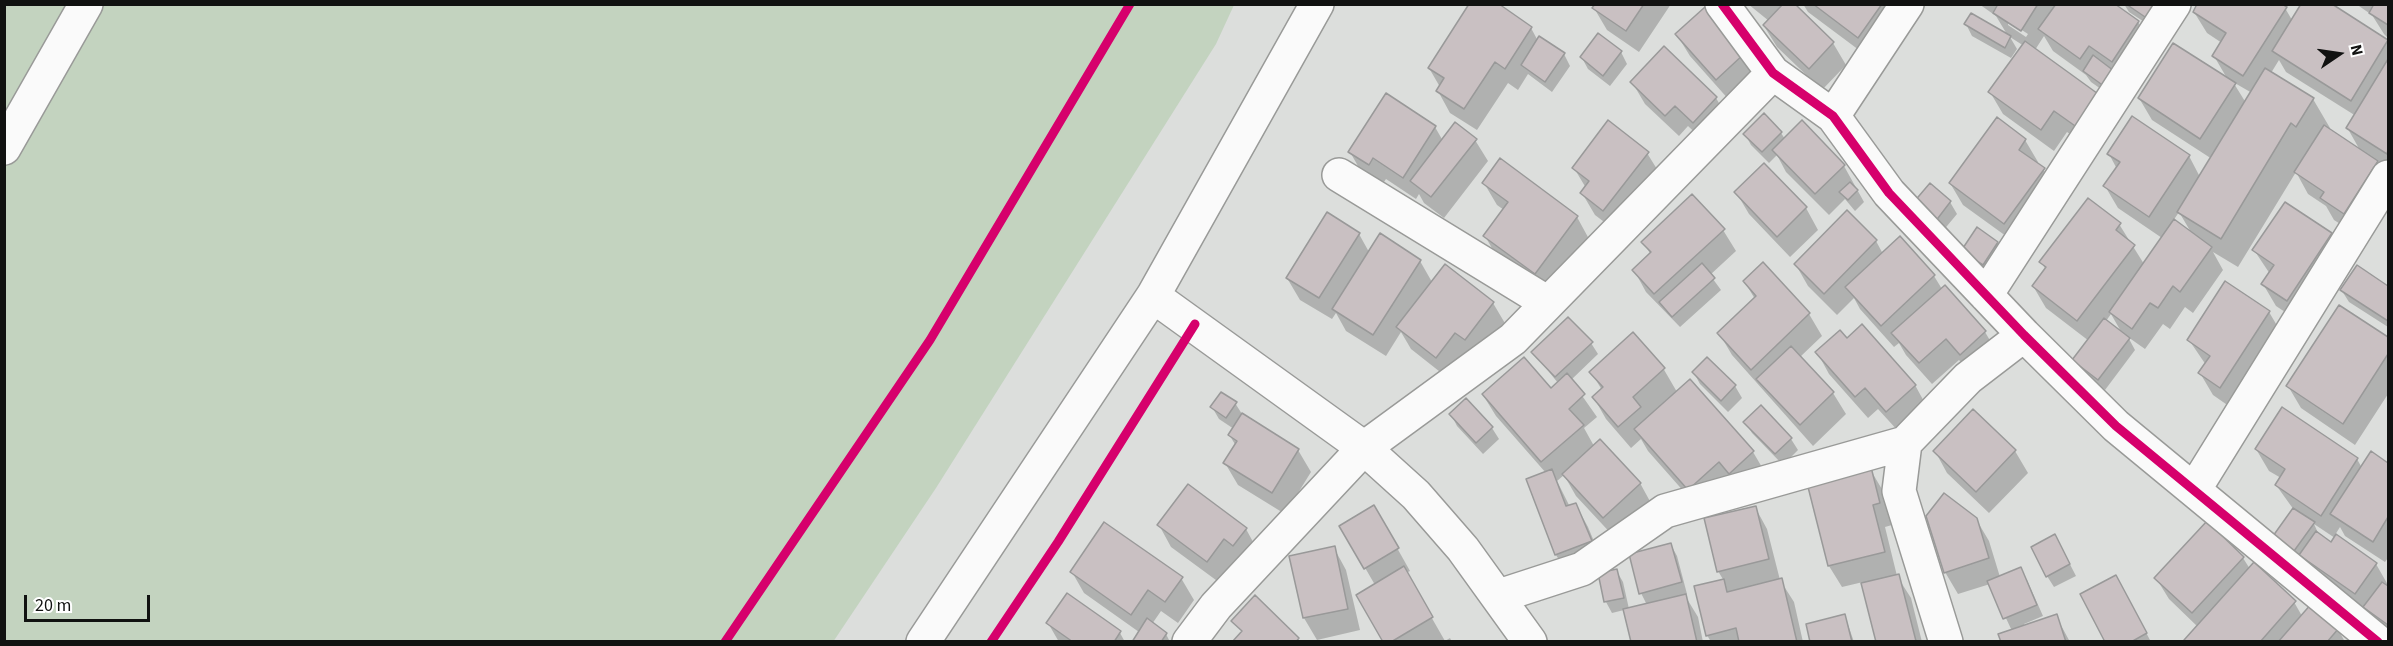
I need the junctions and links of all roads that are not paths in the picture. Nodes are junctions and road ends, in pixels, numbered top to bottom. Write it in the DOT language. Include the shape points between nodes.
graph roads {
  1 [pos="86,4"];
  2 [pos="1317,4"];
  3 [pos="1722,4"];
  4 [pos="1907,4"];
  5 [pos="2174,4"];
  6 [pos="1773,74"];
  7 [pos="1833,116"];
  8 [pos="4,148"];
  9 [pos="1339,175"];
  10 [pos="2388,177"];
  11 [pos="1986,294"];
  12 [pos="1153,296"];
  13 [pos="1548,303"];
  14 [pos="2024,335"];
  15 [pos="1905,443"];
  16 [pos="1364,448"];
  17 [pos="2194,489"];
  18 [pos="1499,596"];
  19 [pos="923,642"];
  20 [pos="1190,642"];
  21 [pos="1530,642"];
  22 [pos="1946,642"];
  23 [pos="2378,642"];
  1 -- 8 [label="street"];
  2 -- 12 [label="street"];
  3 -- 6 [label="street"];
  4 -- 7 [label="street"];
  5 -- 11 [label="street"];
  6 -- 7 [label="street"];
  6 -- 13 [label="street"];
  7 -- 11 [label="street" via="1889,194"];
  9 -- 13 [label="street"];
  10 -- 17 [label="street"];
  11 -- 14 [label="street"];
  12 -- 16 [label="street"];
  12 -- 19 [label="street"];
  13 -- 16 [label="street" via="1513,339"];
  14 -- 15 [label="street" via="1968,378"];
  14 -- 17 [label="street" via="2116,426"];
  15 -- 18 [label="street" via="1665,511 1582,568"];
  15 -- 22 [label="street" via="1899,491"];
  16 -- 18 [label="street" via="1416,495"];
  16 -- 20 [label="street" via="1216,606"];
  17 -- 23 [label="street"];
  18 -- 21 [label="street"];
}
